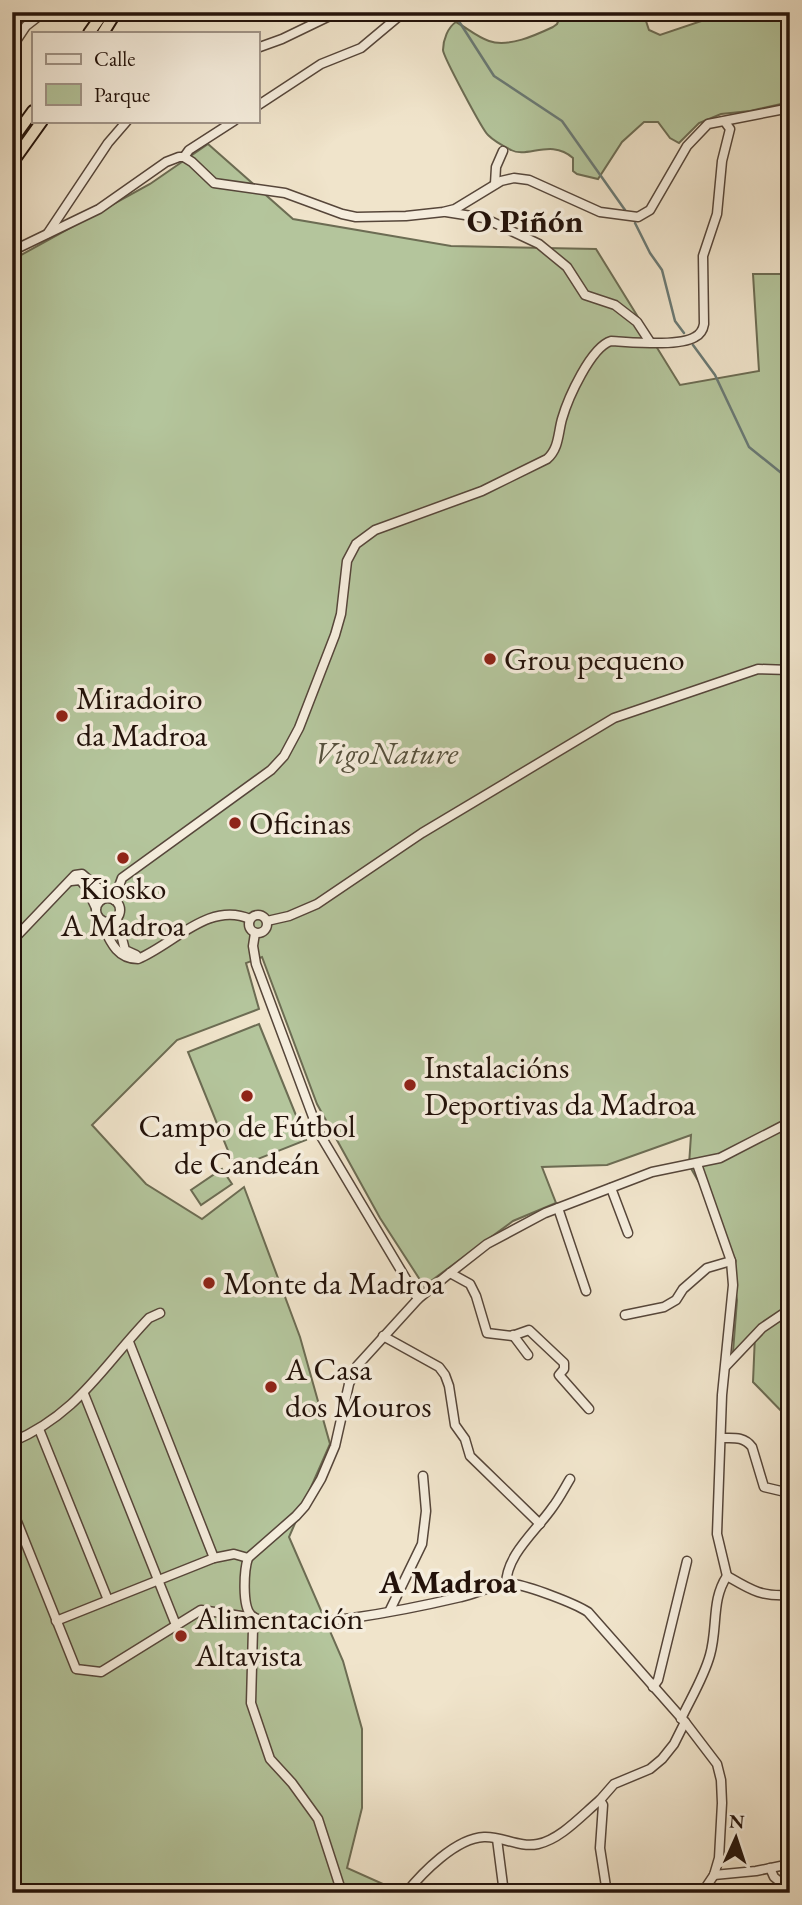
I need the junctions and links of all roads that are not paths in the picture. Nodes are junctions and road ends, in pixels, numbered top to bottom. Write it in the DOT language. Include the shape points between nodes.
graph roads {
  1 [pos="44,12"];
  2 [pos="104,12"];
  3 [pos="116,12"];
  4 [pos="338,12"];
  5 [pos="404,12"];
  6 [pos="90,32"];
  7 [pos="104,32"];
  8 [pos="12,47"];
  9 [pos="259,47"];
  10 [pos="259,105"];
  11 [pos="790,108"];
  12 [pos="32,112"];
  13 [pos="41,122"];
  14 [pos="126,122"];
  15 [pos="232,122"];
  16 [pos="725,122"];
  17 [pos="12,140"];
  18 [pos="503,151"];
  19 [pos="184,157"];
  20 [pos="12,163"];
  21 [pos="495,184"];
  22 [pos="443,212"];
  23 [pos="48,233"];
  24 [pos="12,251"];
  25 [pos="650,342"];
  26 [pos="790,670"];
  27 [pos="68,882"];
  28 [pos="112,899"];
  29 [pos="96,908"];
  30 [pos="117,919"];
  31 [pos="250,919"];
  32 [pos="100,920"];
  33 [pos="267,921"];
  34 [pos="255,933"];
  35 [pos="12,941"];
  36 [pos="146,956"];
  37 [pos="790,1122"];
  38 [pos="696,1164"];
  39 [pos="611,1188"];
  40 [pos="558,1208"];
  41 [pos="628,1233"];
  42 [pos="731,1261"];
  43 [pos="450,1273"];
  44 [pos="586,1291"];
  45 [pos="418,1299"];
  46 [pos="790,1308"];
  47 [pos="160,1313"];
  48 [pos="625,1315"];
  49 [pos="513,1335"];
  50 [pos="383,1336"];
  51 [pos="129,1342"];
  52 [pos="528,1355"];
  53 [pos="726,1366"];
  54 [pos="84,1394"];
  55 [pos="589,1409"];
  56 [pos="39,1429"];
  57 [pos="721,1438"];
  58 [pos="12,1442"];
  59 [pos="423,1476"];
  60 [pos="569,1479"];
  61 [pos="790,1489"];
  62 [pos="12,1509"];
  63 [pos="540,1524"];
  64 [pos="214,1558"];
  65 [pos="248,1558"];
  66 [pos="687,1561"];
  67 [pos="727,1576"];
  68 [pos="158,1580"];
  69 [pos="506,1585"];
  70 [pos="790,1595"];
  71 [pos="108,1600"];
  72 [pos="390,1611"];
  73 [pos="255,1618"];
  74 [pos="56,1621"];
  75 [pos="176,1625"];
  76 [pos="653,1687"];
  77 [pos="683,1721"];
  78 [pos="600,1800"];
  79 [pos="497,1839"];
  80 [pos="790,1864"];
  81 [pos="770,1868"];
  82 [pos="714,1875"];
  83 [pos="790,1890"];
  84 [pos="342,1893"];
  85 [pos="406,1893"];
  86 [pos="504,1893"];
  87 [pos="607,1893"];
  88 [pos="702,1893"];
  1 -- 8 [label="street" via="26,26"];
  2 -- 6 [label="highway"];
  3 -- 7 [label="highway"];
  4 -- 9 [label="street"];
  5 -- 10 [label="street" via="361,48 321,64"];
  11 -- 16 [label="street"];
  12 -- 17 [label="highway"];
  13 -- 20 [label="highway"];
  14 -- 23 [label="street"];
  15 -- 19 [label="street"];
  16 -- 21 [label="street" via="713,121 703,128 687,146 650,210 638,217 600,212 529,180 513,177"];
  16 -- 25 [label="street" via="730,129 717,214 704,256 702,332 694,339"];
  18 -- 21 [label="street"];
  19 -- 22 [label="street" via="214,183 285,193 342,214 367,218"];
  19 -- 23 [label="street" via="166,162 114,200"];
  21 -- 22 [label="street"];
  22 -- 25 [label="street" via="484,218 539,244 567,267 586,295 615,304 637,322"];
  23 -- 24 [label="street"];
  25 -- 28 [label="street" via="611,341 599,348 563,416 555,452 547,458 482,491 375,530 356,544 347,561 335,635 284,756 122,878"];
  26 -- 33 [label="street" via="758,669 614,718 422,833 317,904"];
  27 -- 28 [label="street" via="82,874"];
  27 -- 29 [label="street" via="80,880"];
  27 -- 35 [label="street"];
  28 -- 29 [label="street" via="100,901"];
  28 -- 30 [label="street" via="120,907"];
  29 -- 32 [label="street"];
  30 -- 32 [label="street" via="109,923"];
  30 -- 36 [label="street" via="125,950"];
  31 -- 33 [label="street" via="259,915"];
  31 -- 34 [label="street" via="248,925"];
  31 -- 36 [label="street" via="240,914 214,917"];
  32 -- 36 [label="street" via="121,954 132,959"];
  33 -- 34 [label="street" via="264,931"];
  34 -- 45 [label="street" via="257,964 319,1133"];
  37 -- 38 [label="street" via="720,1158"];
  38 -- 39 [label="street" via="652,1172"];
  38 -- 42 [label="street"];
  39 -- 40 [label="street"];
  39 -- 41 [label="street"];
  40 -- 43 [label="street" via="487,1244"];
  40 -- 44 [label="street"];
  42 -- 48 [label="street" via="707,1268 664,1307"];
  42 -- 53 [label="street"];
  43 -- 45 [label="street"];
  43 -- 49 [label="street" via="470,1284 488,1334"];
  45 -- 50 [label="street"];
  46 -- 53 [label="street" via="762,1328"];
  47 -- 51 [label="street" via="149,1318"];
  49 -- 52 [label="street"];
  49 -- 55 [label="street" via="529,1329 537,1334 564,1363 559,1376"];
  50 -- 63 [label="street" via="439,1367 470,1456"];
  50 -- 65 [label="street" via="357,1366 335,1446 312,1495 296,1516"];
  51 -- 54 [label="street"];
  51 -- 64 [label="street"];
  53 -- 57 [label="street"];
  54 -- 56 [label="street"];
  54 -- 68 [label="street"];
  56 -- 58 [label="street"];
  56 -- 71 [label="street"];
  57 -- 61 [label="street" via="748,1441 764,1487"];
  57 -- 67 [label="street" via="717,1534"];
  59 -- 72 [label="street" via="426,1511 422,1544"];
  60 -- 63 [label="street"];
  62 -- 74 [label="street"];
  63 -- 69 [label="street" via="513,1559"];
  64 -- 65 [label="street" via="233,1554"];
  64 -- 68 [label="street"];
  65 -- 73 [label="street" via="246,1598 249,1614"];
  66 -- 76 [label="street"];
  67 -- 70 [label="street" via="755,1592"];
  67 -- 77 [label="street" via="716,1596 708,1663"];
  68 -- 71 [label="street"];
  68 -- 75 [label="street"];
  69 -- 72 [label="street"];
  69 -- 76 [label="street" via="575,1604 588,1612"];
  71 -- 74 [label="street"];
  72 -- 73 [label="street" via="318,1624"];
  73 -- 75 [label="street" via="201,1610"];
  73 -- 84 [label="street" via="251,1703 270,1759 318,1819"];
  74 -- 75 [label="street" via="74,1667 98,1673"];
  76 -- 77 [label="street"];
  77 -- 78 [label="street" via="662,1759 614,1784"];
  77 -- 82 [label="street" via="720,1772 721,1831"];
  78 -- 79 [label="street" via="540,1844"];
  78 -- 87 [label="street"];
  79 -- 85 [label="street" via="474,1839 441,1855"];
  79 -- 86 [label="street"];
  80 -- 81 [label="street"];
  81 -- 82 [label="street"];
  81 -- 83 [label="street"];
  82 -- 88 [label="street"];
}
